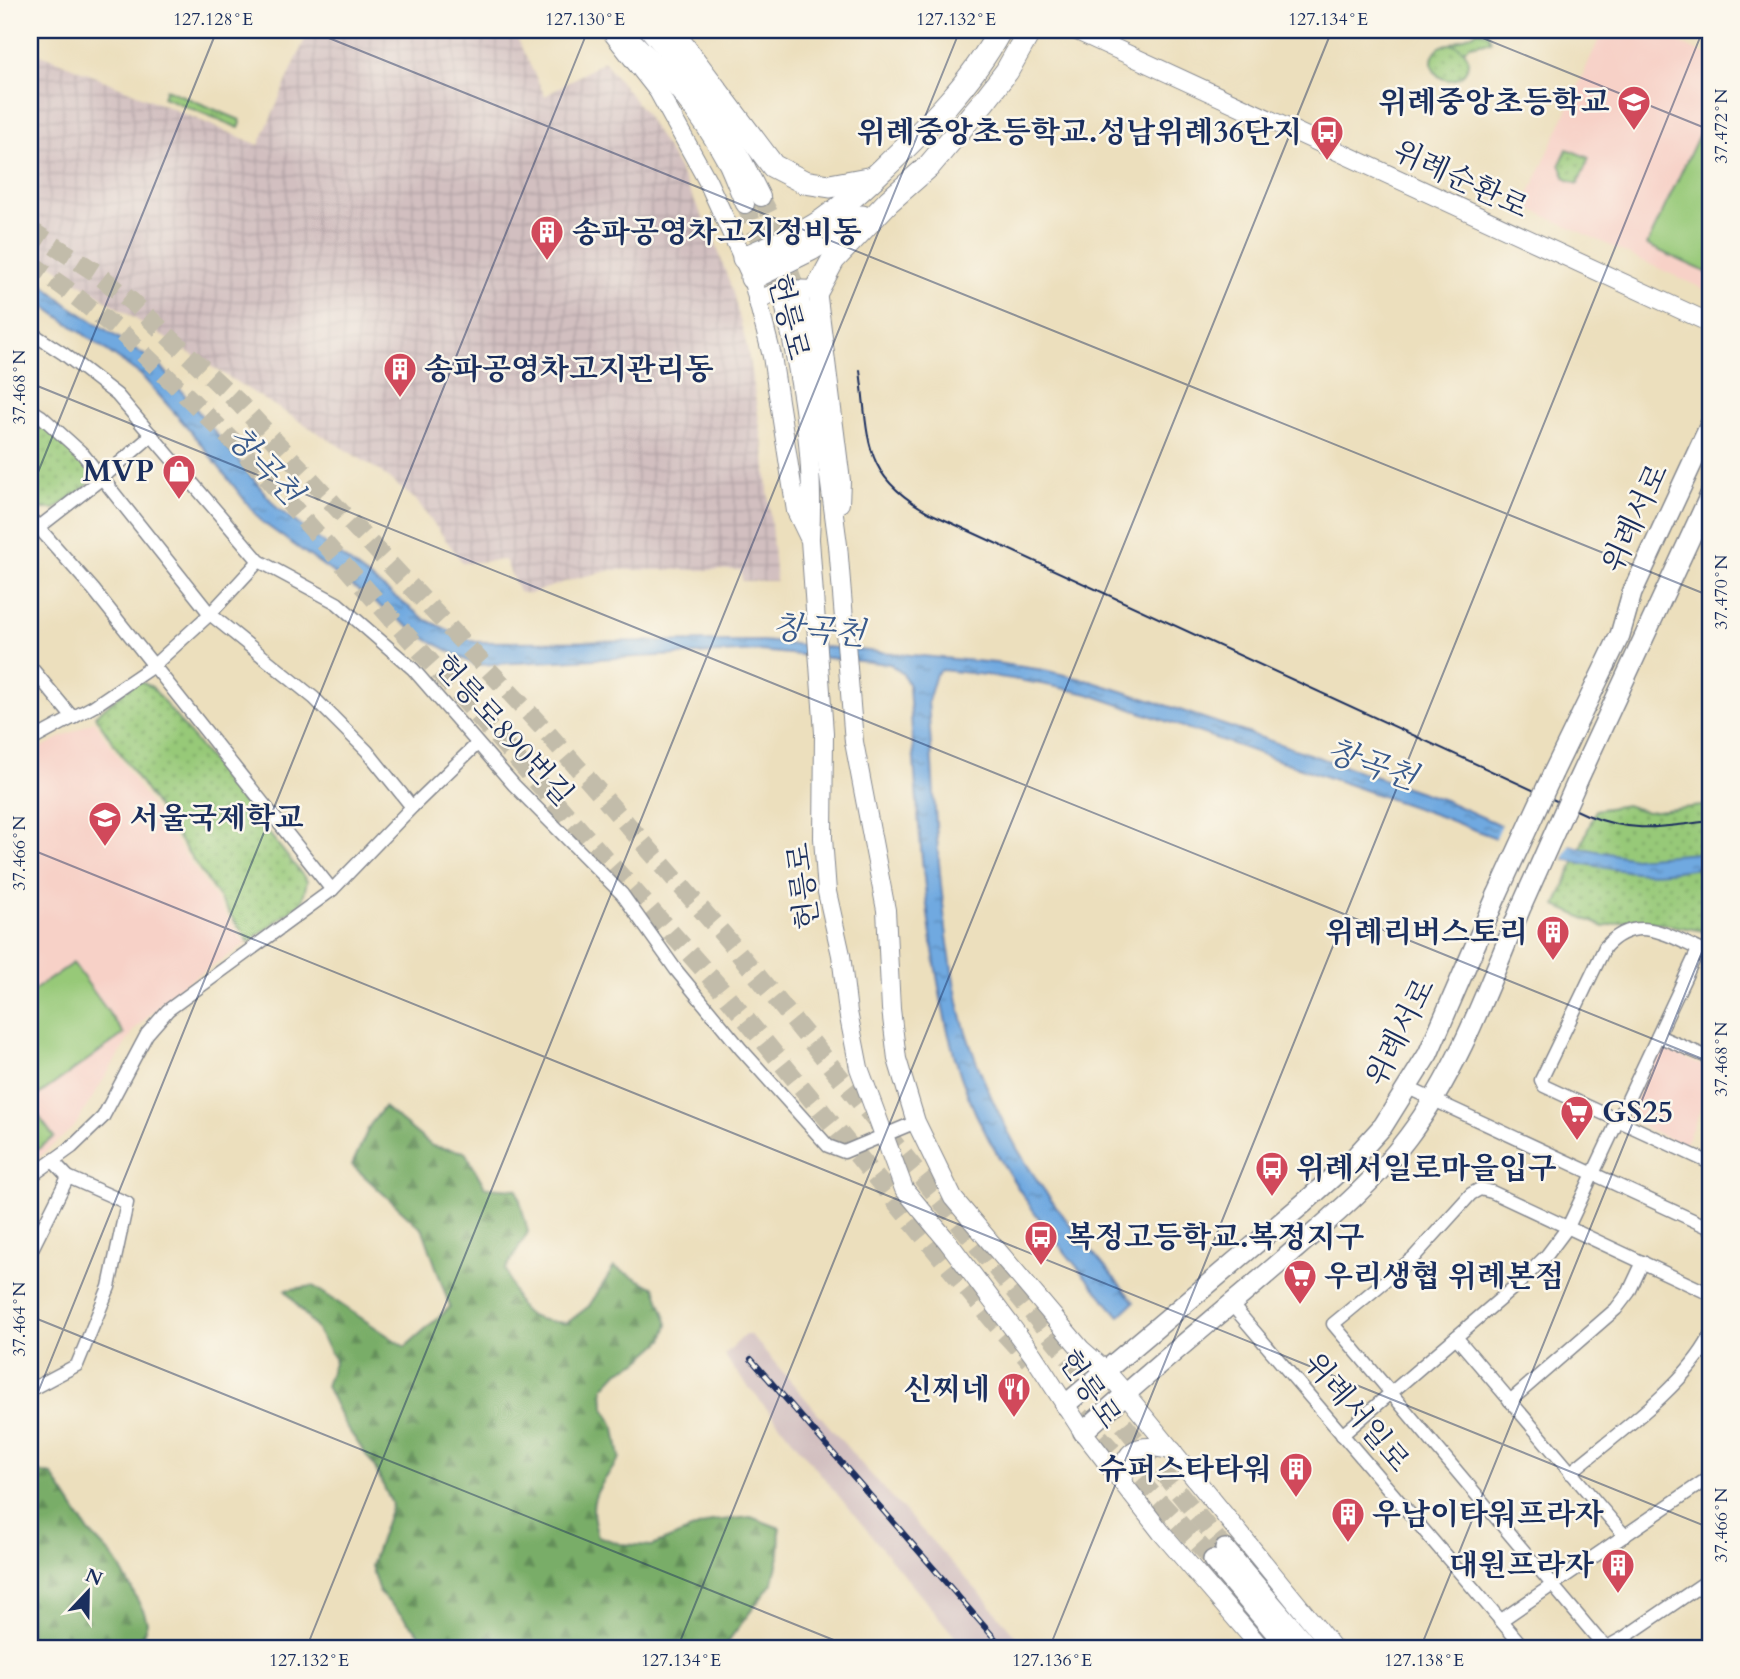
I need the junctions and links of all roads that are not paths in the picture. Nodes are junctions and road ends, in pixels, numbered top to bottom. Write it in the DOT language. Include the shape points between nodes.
graph roads {
  1 [pos="610,30"];
  2 [pos="621,30"];
  3 [pos="649,30"];
  4 [pos="664,30"];
  5 [pos="1000,30"];
  6 [pos="1030,30"];
  7 [pos="1075,30"];
  8 [pos="1102,36"];
  9 [pos="873,178"];
  10 [pos="889,201"];
  11 [pos="751,279"];
  12 [pos="801,299"];
  13 [pos="1710,323"];
  14 [pos="30,331"];
  15 [pos="30,409"];
  16 [pos="1710,425"];
  17 [pos="152,435"];
  18 [pos="101,479"];
  19 [pos="1710,495"];
  20 [pos="34,523"];
  21 [pos="810,541"];
  22 [pos="259,561"];
  23 [pos="210,614"];
  24 [pos="30,666"];
  25 [pos="153,666"];
  26 [pos="73,718"];
  27 [pos="30,741"];
  28 [pos="477,744"];
  29 [pos="412,807"];
  30 [pos="332,890"];
  31 [pos="1704,952"];
  32 [pos="1658,1036"];
  33 [pos="1710,1058"];
  34 [pos="1408,1088"];
  35 [pos="1433,1101"];
  36 [pos="1619,1121"];
  37 [pos="916,1122"];
  38 [pos="883,1135"];
  39 [pos="53,1161"];
  40 [pos="1710,1163"];
  41 [pos="1594,1175"];
  42 [pos="30,1177"];
  43 [pos="68,1177"];
  44 [pos="1568,1227"];
  45 [pos="1710,1228"];
  46 [pos="30,1253"];
  47 [pos="1643,1262"];
  48 [pos="1710,1294"];
  49 [pos="1231,1304"];
  50 [pos="1456,1337"];
  51 [pos="1710,1337"];
  52 [pos="1105,1370"];
  53 [pos="30,1390"];
  54 [pos="1125,1393"];
  55 [pos="1390,1393"];
  56 [pos="1510,1401"];
  57 [pos="1065,1405"];
  58 [pos="1083,1432"];
  59 [pos="1342,1434"];
  60 [pos="1172,1451"];
  61 [pos="1570,1473"];
  62 [pos="1710,1478"];
  63 [pos="1124,1484"];
  64 [pos="1625,1536"];
  65 [pos="1710,1579"];
  66 [pos="1553,1584"];
  67 [pos="1500,1620"];
  68 [pos="1262,1649"];
  69 [pos="1289,1649"];
  70 [pos="1310,1649"];
  71 [pos="1334,1649"];
  72 [pos="1525,1649"];
  1 -- 11 [label="main road, 헌릉로" via="658,91 707,180"];
  2 -- 3 [label="main road" via="695,113 753,200 744,163 699,90"];
  4 -- 9 [label="highway" via="682,46 773,166 804,182 830,186"];
  5 -- 9 [label="highway" via="934,118"];
  6 -- 10 [label="highway" via="1007,71 971,116 929,166"];
  7 -- 8 [label="main road, 위례순환로"];
  8 -- 13 [label="main road, 위례순환로"];
  9 -- 11 [label="highway" via="830,216 798,235"];
  10 -- 11 [label="highway"];
  10 -- 12 [label="highway"];
  11 -- 12 [label="main road" via="787,289"];
  11 -- 21 [label="main road, 헌릉로" via="772,356 796,511"];
  12 -- 21 [label="main road" via="804,410 813,497"];
  12 -- 37 [label="main road, 헌릉로" via="841,481 838,545 850,701 886,910 897,1059"];
  14 -- 17 [label="street, 헌릉로890번길" via="117,395"];
  15 -- 18 [label="street" via="82,453"];
  16 -- 34 [label="main road, 위례서로, bridge" via="1632,593 1620,635 1497,895 1428,1055"];
  17 -- 18 [label="street"];
  17 -- 22 [label="street, 헌릉로890번길"];
  18 -- 20 [label="street"];
  18 -- 23 [label="street"];
  19 -- 35 [label="main road, 위례서로, bridge" via="1453,1066"];
  20 -- 25 [label="street"];
  21 -- 38 [label="main road, 헌릉로" via="824,733 827,892 859,1068"];
  22 -- 23 [label="street"];
  22 -- 28 [label="street, 헌릉로890번길" via="337,603 414,669"];
  23 -- 25 [label="street"];
  23 -- 29 [label="street" via="314,698 367,751"];
  24 -- 26 [label="street"];
  25 -- 26 [label="street"];
  25 -- 30 [label="street"];
  26 -- 27 [label="street"];
  28 -- 29 [label="street"];
  28 -- 38 [label="street, 헌릉로890번길" via="622,894 676,970 828,1146 844,1152"];
  29 -- 30 [label="street"];
  30 -- 39 [label="street" via="168,1010 147,1034 103,1117"];
  31 -- 32 [label="street"];
  31 -- 36 [label="street" via="1650,928 1618,933 1605,947 1541,1080 1544,1086"];
  32 -- 33 [label="street"];
  32 -- 36 [label="street"];
  34 -- 35 [label="street"];
  34 -- 52 [label="main road, 위례서로" via="1354,1158"];
  35 -- 41 [label="street"];
  35 -- 49 [label="main road, 위례서로" via="1381,1171"];
  36 -- 40 [label="street"];
  36 -- 41 [label="street"];
  37 -- 38 [label="street, 헌릉로890번길"];
  37 -- 52 [label="main road, 헌릉로" via="953,1198 1081,1349"];
  38 -- 57 [label="main road, 헌릉로" via="904,1189 1006,1317"];
  39 -- 42 [label="street"];
  39 -- 43 [label="street"];
  41 -- 44 [label="street"];
  41 -- 45 [label="street"];
  43 -- 46 [label="street"];
  43 -- 53 [label="street" via="127,1203 109,1287 77,1365"];
  44 -- 47 [label="street"];
  44 -- 50 [label="street" via="1536,1267"];
  44 -- 55 [label="street" via="1492,1192 1480,1189 1471,1194 1413,1258 1333,1324"];
  47 -- 48 [label="street"];
  47 -- 56 [label="street" via="1616,1309"];
  49 -- 54 [label="main road, 위례서로"];
  49 -- 59 [label="street, 위례서일로"];
  50 -- 55 [label="street"];
  50 -- 56 [label="street"];
  51 -- 61 [label="street" via="1679,1379"];
  52 -- 54 [label="main road, 헌릉로"];
  52 -- 57 [label="main road, 위례서로"];
  54 -- 58 [label="main road, 위례서로"];
  54 -- 60 [label="main road, 헌릉로"];
  55 -- 59 [label="street"];
  55 -- 66 [label="street"];
  56 -- 61 [label="street"];
  57 -- 58 [label="main road, 헌릉로"];
  58 -- 63 [label="main road, 헌릉로"];
  59 -- 67 [label="street, 위례서일로"];
  60 -- 63 [label="main road" via="1153,1446 1134,1449 1122,1471"];
  60 -- 71 [label="main road, 헌릉로"];
  61 -- 64 [label="street"];
  62 -- 64 [label="street"];
  63 -- 68 [label="main road, 헌릉로"];
  64 -- 66 [label="street"];
  65 -- 66 [label="street" via="1607,1647"];
  66 -- 67 [label="street"];
  67 -- 72 [label="street, 위례서일로"];
  69 -- 70 [label="main road" via="1219,1554"];
}
